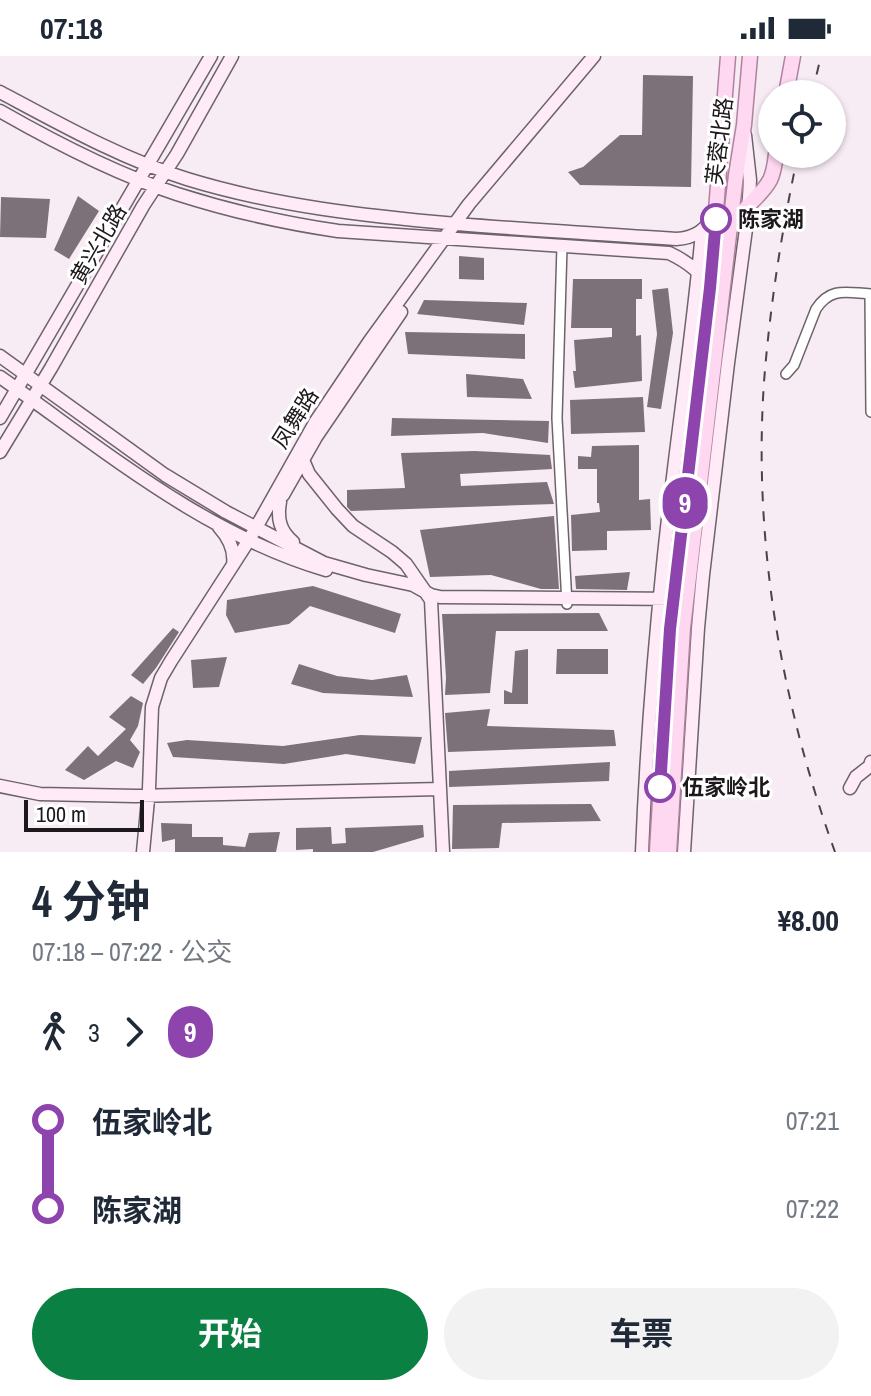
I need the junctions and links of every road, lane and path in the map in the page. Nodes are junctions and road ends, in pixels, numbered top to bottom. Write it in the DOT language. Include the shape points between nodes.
graph roads {
  1 [pos="211,56"];
  2 [pos="232,56"];
  3 [pos="594,56"];
  4 [pos="604,56"];
  5 [pos="728,56"];
  6 [pos="750,56"];
  7 [pos="793,56"];
  8 [pos="789,80"];
  9 [pos="0,92"];
  10 [pos="0,111"];
  11 [pos="744,125"];
  12 [pos="149,164"];
  13 [pos="773,168"];
  14 [pos="166,171"];
  15 [pos="139,179"];
  16 [pos="156,186"];
  17 [pos="749,204"];
  18 [pos="717,206"];
  19 [pos="460,224"];
  20 [pos="731,230"];
  21 [pos="702,232"];
  22 [pos="448,238"];
  23 [pos="562,246"];
  24 [pos="699,272"];
  25 [pos="710,288"];
  26 [pos="871,294"];
  27 [pos="0,356"];
  28 [pos="786,374"];
  29 [pos="26,375"];
  30 [pos="0,377"];
  31 [pos="40,385"];
  32 [pos="17,389"];
  33 [pos="32,399"];
  34 [pos="871,412"];
  35 [pos="0,418"];
  36 [pos="686,432"];
  37 [pos="0,452"];
  38 [pos="303,460"];
  39 [pos="276,500"];
  40 [pos="226,512"];
  41 [pos="214,522"];
  42 [pos="260,529"];
  43 [pos="253,542"];
  44 [pos="305,552"];
  45 [pos="232,568"];
  46 [pos="429,597"];
  47 [pos="567,601"];
  48 [pos="673,602"];
  49 [pos="658,705"];
  50 [pos="871,765"];
  51 [pos="0,778"];
  52 [pos="0,786"];
  53 [pos="440,786"];
  54 [pos="850,788"];
  55 [pos="149,792"];
  56 [pos="143,852"];
  57 [pos="443,852"];
  58 [pos="642,852"];
  59 [pos="657,852"];
  60 [pos="669,852"];
  61 [pos="684,852"];
  1 -- 12 [label="street, 黄兴北路"];
  2 -- 14 [label="street, 黄兴北路"];
  3 -- 19 [label="street, 凤舞路"];
  4 -- 19 [label="street, 凤舞路"];
  5 -- 18 [label="main road, 芙蓉北路"];
  6 -- 11 [label="main road, 芙蓉北路"];
  7 -- 8 [label="main road"];
  9 -- 12 [label="street"];
  10 -- 15 [label="street"];
  11 -- 17 [label="street"];
  11 -- 20 [label="main road, 芙蓉北路"];
  12 -- 14 [label="street"];
  12 -- 15 [label="street, 黄兴北路"];
  13 -- 17 [label="main road" via="765,187"];
  14 -- 16 [label="street, 黄兴北路"];
  14 -- 19 [label="street" via="299,205"];
  15 -- 16 [label="street"];
  15 -- 29 [label="street, 黄兴北路"];
  16 -- 22 [label="street" via="304,226"];
  16 -- 31 [label="street, 黄兴北路"];
  17 -- 20 [label="main road"];
  17 -- 61 [label="street" via="702,588"];
  18 -- 21 [label="street"];
  18 -- 25 [label="main road, 芙蓉北路"];
  19 -- 21 [label="street" via="676,239"];
  19 -- 22 [label="street, 凤舞路"];
  20 -- 48 [label="main road, 芙蓉北路"];
  21 -- 24 [label="street"];
  22 -- 23 [label="street"];
  22 -- 38 [label="street, 凤舞路"];
  22 -- 39 [label="street, 凤舞路" via="316,421"];
  23 -- 24 [label="street" via="669,253"];
  23 -- 47 [label="street" via="557,418"];
  24 -- 25 [label="street"];
  24 -- 36 [label="street"];
  25 -- 36 [label="main road, 芙蓉北路"];
  26 -- 28 [label="street" via="826,296"];
  26 -- 34 [label="street"];
  27 -- 29 [label="street"];
  29 -- 31 [label="street"];
  29 -- 32 [label="street, 黄兴北路"];
  30 -- 32 [label="street"];
  31 -- 33 [label="street, 黄兴北路"];
  31 -- 40 [label="street"];
  32 -- 33 [label="street"];
  32 -- 35 [label="street, 黄兴北路"];
  33 -- 37 [label="street, 黄兴北路"];
  33 -- 41 [label="street"];
  36 -- 48 [label="main road, 芙蓉北路"];
  38 -- 39 [label="street, 凤舞路"];
  38 -- 46 [label="street" via="345,518 392,552"];
  39 -- 40 [label="street" via="252,513"];
  39 -- 42 [label="street, 凤舞路"];
  39 -- 44 [label="street" via="282,530"];
  40 -- 42 [label="street"];
  41 -- 43 [label="street"];
  41 -- 45 [label="street" via="229,542"];
  42 -- 43 [label="street, 凤舞路"];
  42 -- 44 [label="street"];
  43 -- 45 [label="street, 凤舞路"];
  43 -- 46 [label="street" via="339,574"];
  44 -- 46 [label="street" via="340,569 413,585"];
  45 -- 55 [label="street, 凤舞路" via="155,694"];
  46 -- 47 [label="street"];
  46 -- 53 [label="street"];
  47 -- 48 [label="street"];
  48 -- 49 [label="main road, 芙蓉北路"];
  48 -- 60 [label="main road, 芙蓉北路"];
  49 -- 58 [label="street"];
  49 -- 59 [label="main road, 芙蓉北路"];
  50 -- 54 [label="street"];
  51 -- 55 [label="street" via="61,788"];
  52 -- 55 [label="street" via="51,794"];
  53 -- 55 [label="street"];
  53 -- 57 [label="street"];
  55 -- 56 [label="street, 凤舞路"];
}
